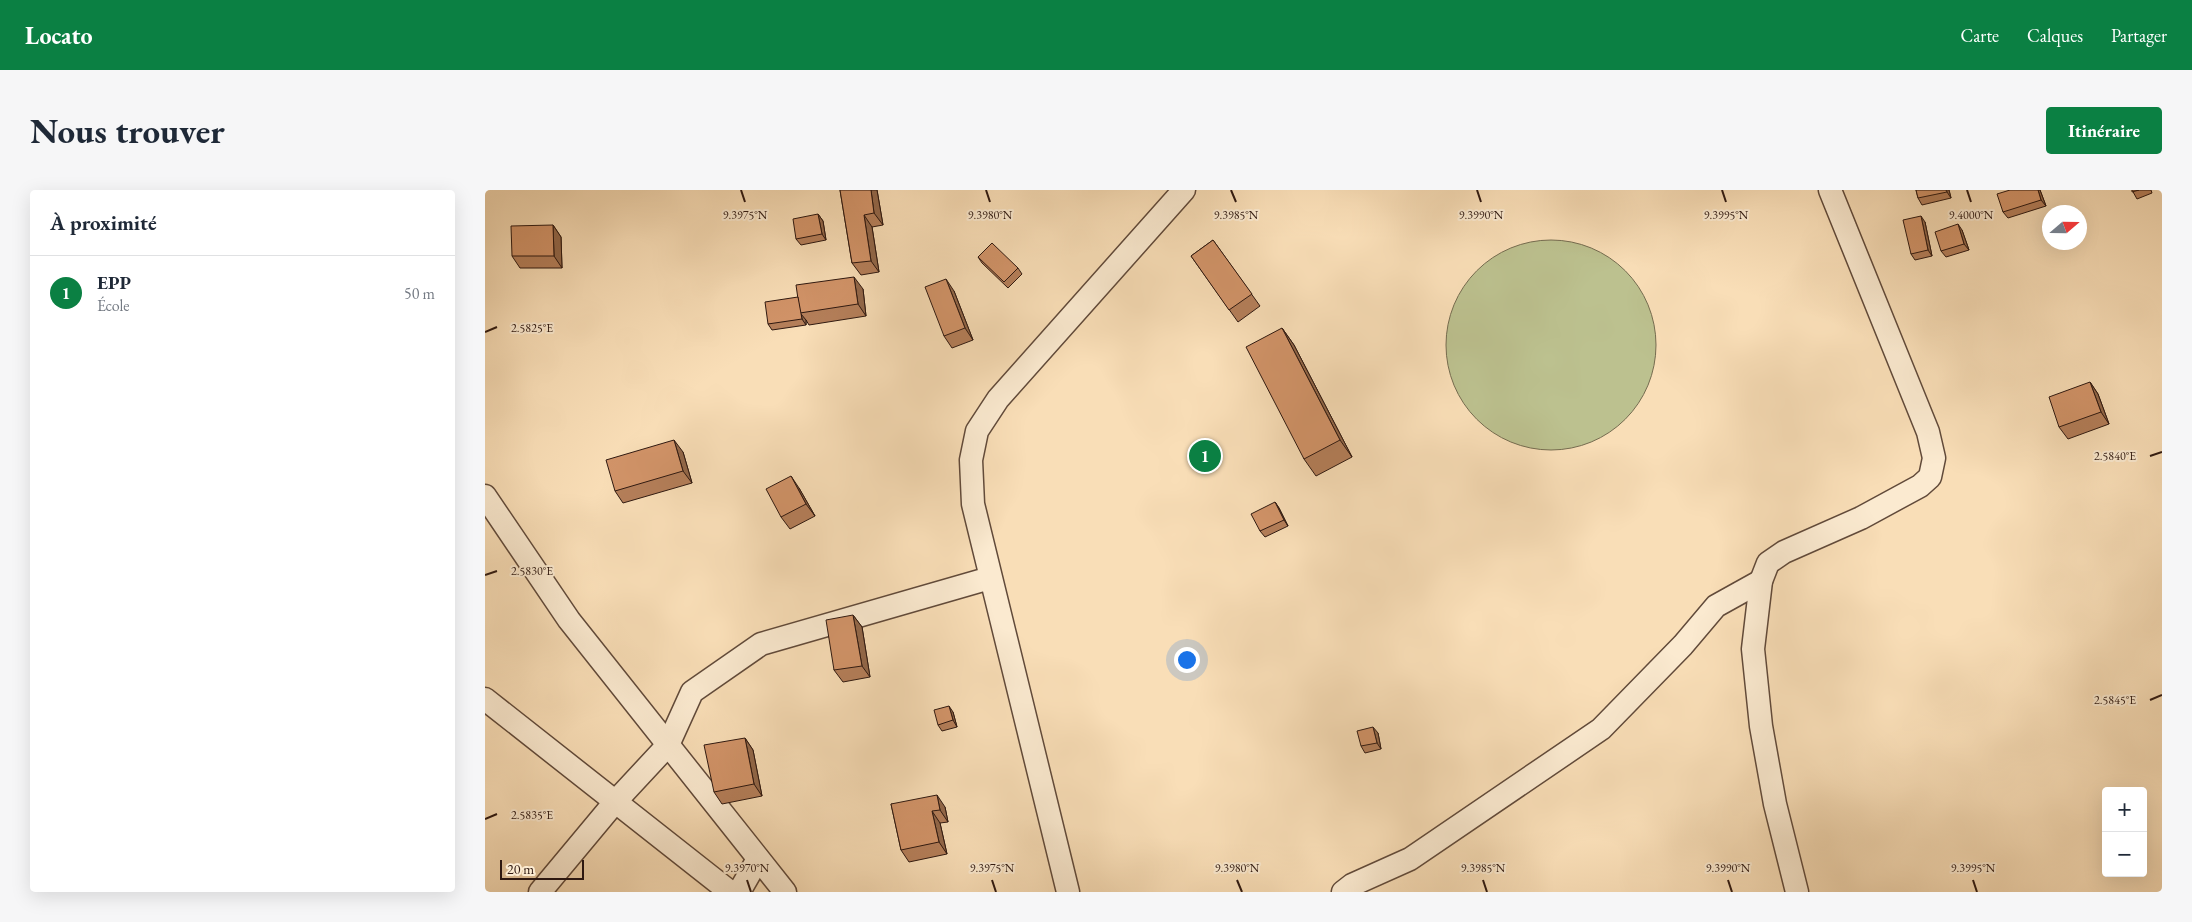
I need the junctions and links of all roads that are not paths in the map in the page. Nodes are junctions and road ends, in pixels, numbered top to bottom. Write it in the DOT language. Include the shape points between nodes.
graph roads {
  1 [pos="1184,190"];
  2 [pos="1831,190"];
  3 [pos="485,496"];
  4 [pos="990,578"];
  5 [pos="1761,581"];
  6 [pos="485,700"];
  7 [pos="668,745"];
  8 [pos="615,802"];
  9 [pos="758,859"];
  10 [pos="541,892"];
  11 [pos="730,892"];
  12 [pos="739,892"];
  13 [pos="785,892"];
  14 [pos="1068,892"];
  15 [pos="1343,892"];
  16 [pos="1797,892"];
  1 -- 4 [label="street" via="998,399 977,431 971,460 973,504"];
  2 -- 5 [label="street" via="1928,432 1934,458 1930,477 1920,486 1861,518 1784,552 1768,563"];
  3 -- 7 [label="street" via="569,620"];
  4 -- 7 [label="street" via="761,644 692,692"];
  4 -- 14 [label="street"];
  5 -- 15 [label="street" via="1716,606 1683,646 1601,729 1410,859"];
  5 -- 16 [label="street" via="1753,649 1761,726 1775,804"];
  6 -- 8 [label="street"];
  7 -- 8 [label="street"];
  7 -- 9 [label="street"];
  8 -- 10 [label="street"];
  8 -- 11 [label="street"];
  9 -- 12 [label="street"];
  9 -- 13 [label="street"];
}
